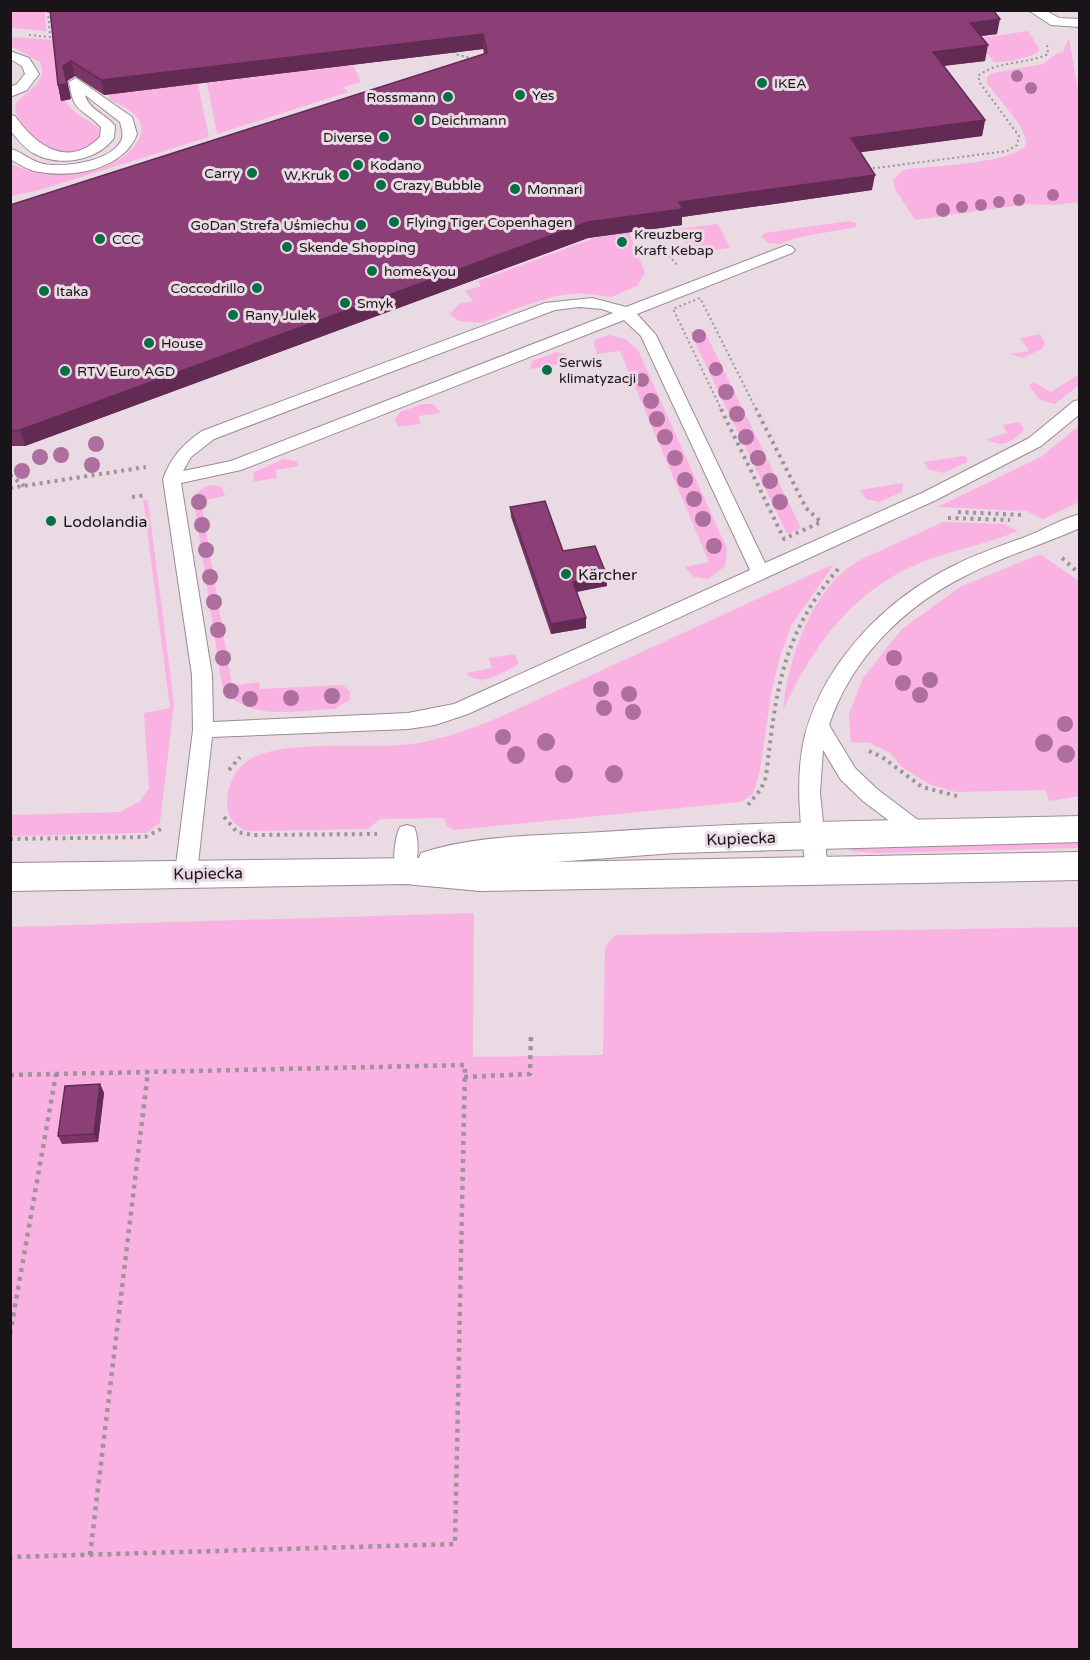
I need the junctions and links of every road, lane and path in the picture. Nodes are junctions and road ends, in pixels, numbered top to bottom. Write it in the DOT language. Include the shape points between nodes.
graph roads {
  1 [pos="48,10"];
  2 [pos="1034,10"];
  3 [pos="1079,10"];
  4 [pos="1080,16"];
  5 [pos="1080,23"];
  6 [pos="50,36"];
  7 [pos="1043,39"];
  8 [pos="451,43"];
  9 [pos="470,49"];
  10 [pos="10,55"];
  11 [pos="461,56"];
  12 [pos="477,60"];
  13 [pos="11,94"];
  14 [pos="10,119"];
  15 [pos="10,153"];
  16 [pos="865,170"];
  17 [pos="646,218"];
  18 [pos="787,250"];
  19 [pos="679,268"];
  20 [pos="628,312"];
  21 [pos="1080,405"];
  22 [pos="10,475"];
  23 [pos="172,479"];
  24 [pos="24,486"];
  25 [pos="132,497"];
  26 [pos="154,499"];
  27 [pos="950,512"];
  28 [pos="944,518"];
  29 [pos="1080,520"];
  30 [pos="1017,521"];
  31 [pos="822,522"];
  32 [pos="1052,533"];
  33 [pos="1061,557"];
  34 [pos="842,564"];
  35 [pos="760,572"];
  36 [pos="1080,574"];
  37 [pos="820,728"];
  38 [pos="203,730"];
  39 [pos="864,751"];
  40 [pos="247,753"];
  41 [pos="225,775"];
  42 [pos="965,798"];
  43 [pos="745,807"];
  44 [pos="223,814"];
  45 [pos="166,820"];
  46 [pos="1080,829"];
  47 [pos="919,832"];
  48 [pos="408,833"];
  49 [pos="812,835"];
  50 [pos="10,839"];
  51 [pos="1080,866"];
  52 [pos="405,870"];
  53 [pos="817,871"];
  54 [pos="186,873"];
  55 [pos="10,877"];
  56 [pos="531,1034"];
  57 [pos="148,1071"];
  58 [pos="56,1074"];
  59 [pos="10,1075"];
  60 [pos="464,1077"];
  61 [pos="10,1334"];
  62 [pos="90,1555"];
  63 [pos="10,1557"];
  1 -- 6 [label="path"];
  2 -- 5 [label="lane" via="1056,22"];
  3 -- 4 [label="lane"];
  7 -- 16 [label="path" via="1048,54 1038,60 992,67 978,76 1019,136 1017,145 1007,151"];
  8 -- 11 [label="path" via="455,54"];
  9 -- 11 [label="path"];
  10 -- 13 [label="lane" via="26,62 32,74"];
  11 -- 12 [label="path"];
  14 -- 15 [label="lane" via="35,147 47,154 71,156 98,147 107,138 108,126 78,102 76,82 117,111 131,129 130,137 115,154 84,167 40,168"];
  17 -- 19 [label="path" via="659,244"];
  18 -- 20 [label="lane"];
  20 -- 23 [label="lane" via="235,466"];
  20 -- 23 [label="lane" via="596,303 551,306 208,435 185,450"];
  20 -- 35 [label="lane" via="648,335"];
  21 -- 35 [label="lane" via="1052,430 1011,456"];
  22 -- 24 [label="path"];
  23 -- 38 [label="lane" via="202,675"];
  25 -- 26 [label="path" via="147,495"];
  27 -- 32 [label="path" via="1023,515 1037,519"];
  28 -- 30 [label="path"];
  29 -- 32 [label="lane"];
  31 -- 31 [label="path" via="806,507 700,298 673,309 784,539"];
  32 -- 37 [label="lane" via="957,572 895,613 863,645 845,671"];
  33 -- 36 [label="path"];
  34 -- 43 [label="path" via="798,626 777,694 766,777 762,789"];
  35 -- 38 [label="lane" via="461,709 435,717"];
  37 -- 47 [label="lane" via="848,774"];
  37 -- 49 [label="lane" via="810,766"];
  38 -- 54 [label="lane"];
  39 -- 42 [label="path" via="882,757 922,787"];
  40 -- 41 [label="path"];
  44 -- 48 [label="path" via="237,832 252,835"];
  45 -- 50 [label="path" via="162,829 145,837"];
  46 -- 47 [label="street, Kupiecka"];
  47 -- 49 [label="street, Kupiecka"];
  48 -- 52 [label="lane"];
  49 -- 52 [label="street, Kupiecka" via="477,854"];
  49 -- 53 [label="lane"];
  51 -- 53 [label="street, Kupiecka"];
  52 -- 53 [label="street, Kupiecka" via="480,877"];
  52 -- 54 [label="street, Kupiecka"];
  54 -- 55 [label="street, Kupiecka"];
  56 -- 60 [label="path" via="530,1074"];
  57 -- 58 [label="path"];
  57 -- 60 [label="path" via="465,1065"];
  57 -- 62 [label="path"];
  58 -- 59 [label="path"];
  58 -- 61 [label="path"];
  60 -- 62 [label="path" via="455,1544"];
  62 -- 63 [label="path"];
}
